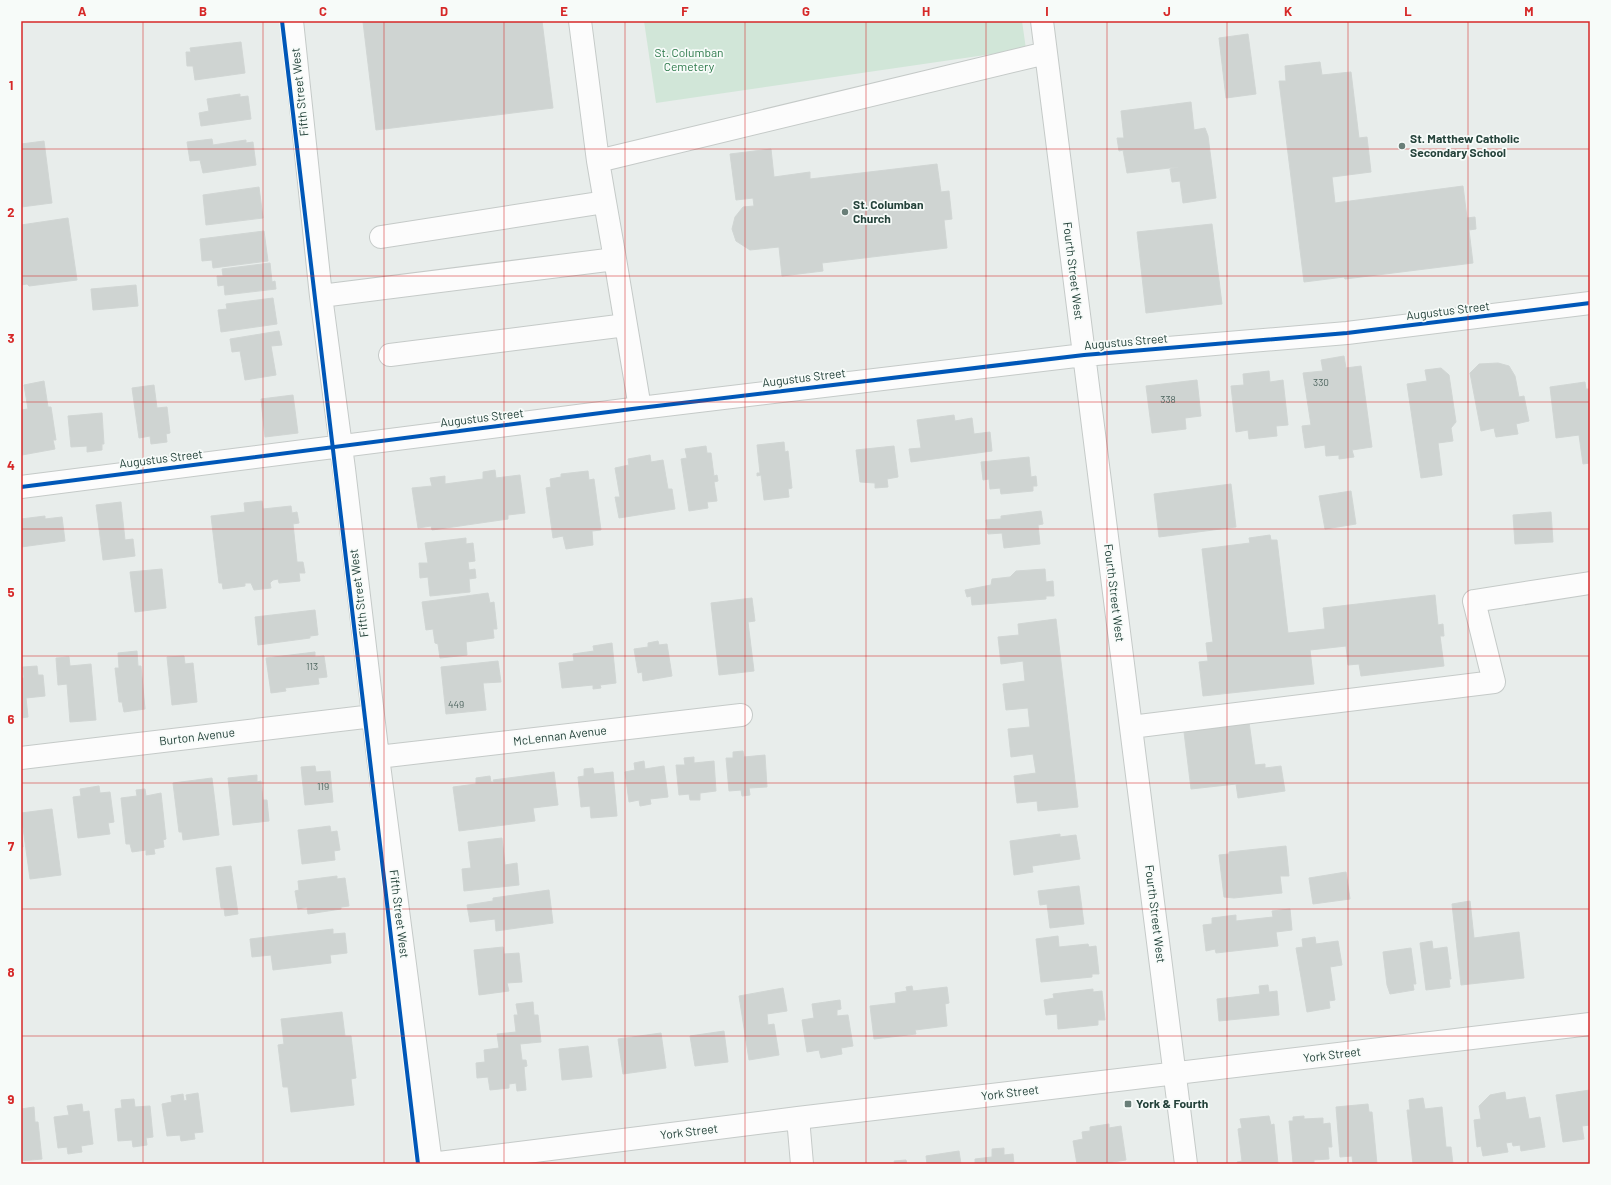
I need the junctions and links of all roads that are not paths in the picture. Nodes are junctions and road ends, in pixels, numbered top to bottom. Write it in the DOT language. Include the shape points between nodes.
graph roads {
  1 [pos="292,21"];
  2 [pos="580,21"];
  3 [pos="1042,21"];
  4 [pos="1046,53"];
  5 [pos="598,161"];
  6 [pos="605,202"];
  7 [pos="382,237"];
  8 [pos="615,260"];
  9 [pos="321,296"];
  10 [pos="1590,303"];
  11 [pos="626,325"];
  12 [pos="390,355"];
  13 [pos="1084,355"];
  14 [pos="640,408"];
  15 [pos="341,446"];
  16 [pos="21,487"];
  17 [pos="1590,583"];
  18 [pos="742,715"];
  19 [pos="373,716"];
  20 [pos="1131,727"];
  21 [pos="378,757"];
  22 [pos="21,758"];
  23 [pos="1590,1024"];
  24 [pos="1175,1074"];
  25 [pos="798,1118"];
  26 [pos="431,1164"];
  27 [pos="802,1164"];
  28 [pos="1186,1164"];
  1 -- 9 [label="street, Fifth Street West"];
  2 -- 5 [label="street"];
  3 -- 4 [label="street, Fourth Street West"];
  4 -- 5 [label="street"];
  4 -- 13 [label="street, Fourth Street West"];
  5 -- 6 [label="street"];
  6 -- 7 [label="street"];
  6 -- 8 [label="street"];
  8 -- 9 [label="street"];
  8 -- 11 [label="street"];
  9 -- 15 [label="street, Fifth Street West"];
  10 -- 13 [label="street, Augustus Street" via="1347,333"];
  11 -- 12 [label="street"];
  11 -- 14 [label="street"];
  13 -- 14 [label="street, Augustus Street"];
  13 -- 20 [label="street, Fourth Street West"];
  14 -- 15 [label="street, Augustus Street"];
  15 -- 16 [label="street, Augustus Street"];
  15 -- 19 [label="street, Fifth Street West"];
  17 -- 20 [label="street" via="1474,600 1494,682"];
  18 -- 21 [label="street, McLennan Avenue"];
  19 -- 21 [label="street, Fifth Street West"];
  19 -- 22 [label="street, Burton Avenue"];
  20 -- 24 [label="street, Fourth Street West"];
  21 -- 26 [label="street, Fifth Street West"];
  23 -- 24 [label="street, York Street"];
  24 -- 25 [label="street, York Street"];
  24 -- 28 [label="street, Fourth Street West"];
  25 -- 26 [label="street, York Street"];
  25 -- 27 [label="street"];
}
